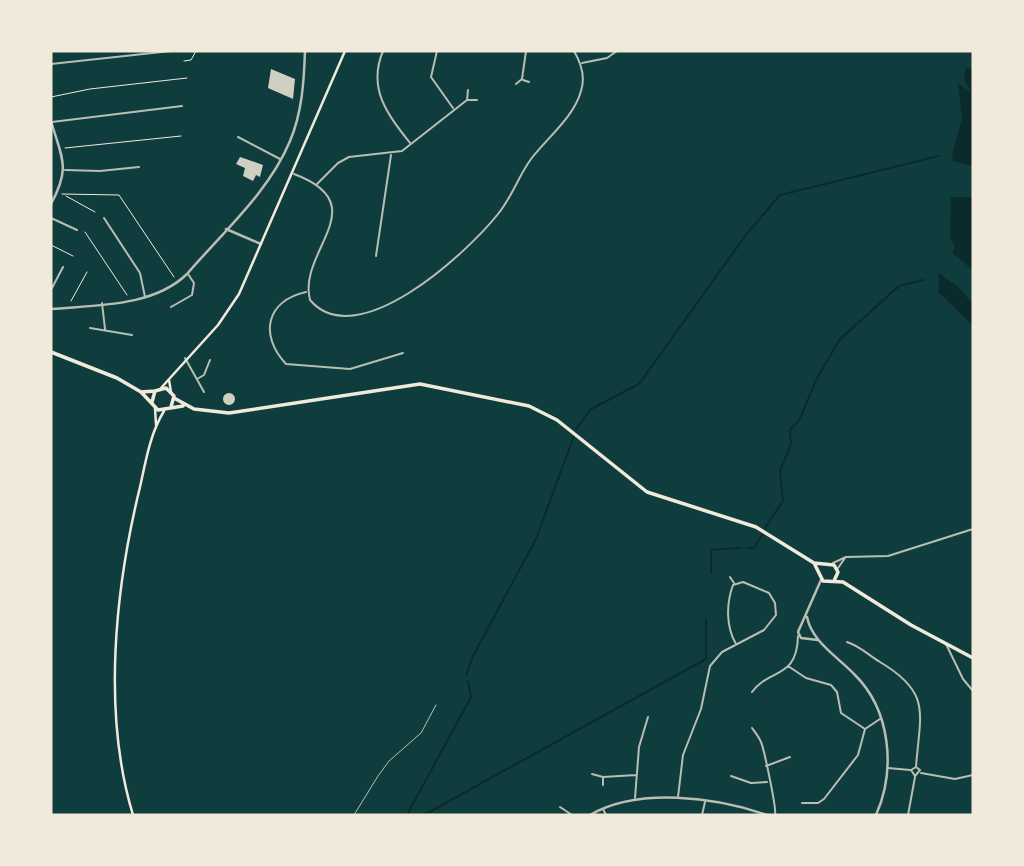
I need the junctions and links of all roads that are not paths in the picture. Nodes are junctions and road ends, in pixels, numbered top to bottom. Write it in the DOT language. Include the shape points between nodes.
graph roads {
  1 [pos="171,51"];
  2 [pos="305,51"];
  3 [pos="345,51"];
  4 [pos="383,51"];
  5 [pos="437,51"];
  6 [pos="526,51"];
  7 [pos="574,51"];
  8 [pos="617,51"];
  9 [pos="581,64"];
  10 [pos="51,65"];
  11 [pos="522,79"];
  12 [pos="529,82"];
  13 [pos="516,84"];
  14 [pos="468,90"];
  15 [pos="467,100"];
  16 [pos="477,100"];
  17 [pos="182,106"];
  18 [pos="454,110"];
  19 [pos="51,122"];
  20 [pos="238,137"];
  21 [pos="411,144"];
  22 [pos="391,154"];
  23 [pos="281,159"];
  24 [pos="139,167"];
  25 [pos="65,170"];
  26 [pos="292,173"];
  27 [pos="317,184"];
  28 [pos="51,204"];
  29 [pos="51,218"];
  30 [pos="104,218"];
  31 [pos="226,229"];
  32 [pos="77,230"];
  33 [pos="261,244"];
  34 [pos="376,256"];
  35 [pos="63,267"];
  36 [pos="51,274"];
  37 [pos="187,274"];
  38 [pos="57,277"];
  39 [pos="52,288"];
  40 [pos="307,292"];
  41 [pos="146,298"];
  42 [pos="102,303"];
  43 [pos="171,307"];
  44 [pos="51,309"];
  45 [pos="90,328"];
  46 [pos="105,329"];
  47 [pos="132,335"];
  48 [pos="51,352"];
  49 [pos="403,353"];
  50 [pos="185,358"];
  51 [pos="210,360"];
  52 [pos="196,379"];
  53 [pos="169,380"];
  54 [pos="160,388"];
  55 [pos="155,391"];
  56 [pos="141,392"];
  57 [pos="171,392"];
  58 [pos="204,392"];
  59 [pos="174,398"];
  60 [pos="152,402"];
  61 [pos="185,406"];
  62 [pos="172,407"];
  63 [pos="155,408"];
  64 [pos="164,411"];
  65 [pos="156,425"];
  66 [pos="973,529"];
  67 [pos="846,557"];
  68 [pos="814,563"];
  69 [pos="831,564"];
  70 [pos="824,565"];
  71 [pos="838,571"];
  72 [pos="819,572"];
  73 [pos="730,577"];
  74 [pos="821,579"];
  75 [pos="834,581"];
  76 [pos="827,582"];
  77 [pos="843,582"];
  78 [pos="735,583"];
  79 [pos="820,586"];
  80 [pos="807,617"];
  81 [pos="802,626"];
  82 [pos="810,628"];
  83 [pos="811,633"];
  84 [pos="798,635"];
  85 [pos="809,638"];
  86 [pos="804,639"];
  87 [pos="818,640"];
  88 [pos="847,642"];
  89 [pos="736,643"];
  90 [pos="946,643"];
  91 [pos="798,645"];
  92 [pos="973,658"];
  93 [pos="788,666"];
  94 [pos="761,682"];
  95 [pos="764,687"];
  96 [pos="973,691"];
  97 [pos="752,692"];
  98 [pos="436,705"];
  99 [pos="649,718"];
  100 [pos="880,719"];
  101 [pos="639,724"];
  102 [pos="646,726"];
  103 [pos="752,728"];
  104 [pos="865,729"];
  105 [pos="790,757"];
  106 [pos="765,766"];
  107 [pos="916,767"];
  108 [pos="888,768"];
  109 [pos="911,770"];
  110 [pos="920,773"];
  111 [pos="592,774"];
  112 [pos="636,775"];
  113 [pos="973,775"];
  114 [pos="731,776"];
  115 [pos="915,776"];
  116 [pos="603,777"];
  117 [pos="768,782"];
  118 [pos="603,785"];
  119 [pos="678,798"];
  120 [pos="635,799"];
  121 [pos="705,802"];
  122 [pos="802,803"];
  123 [pos="560,807"];
  124 [pos="603,808"];
  125 [pos="568,812"];
  126 [pos="133,815"];
  127 [pos="354,815"];
  128 [pos="565,815"];
  129 [pos="572,815"];
  130 [pos="590,815"];
  131 [pos="606,815"];
  132 [pos="702,815"];
  133 [pos="768,815"];
  134 [pos="775,815"];
  135 [pos="876,815"];
  136 [pos="908,815"];
  1 -- 10 [label="street"];
  2 -- 23 [label="street" via="301,103"];
  3 -- 26 [label="main road"];
  4 -- 21 [label="street" via="376,75 378,93 384,110"];
  5 -- 18 [label="street" via="431,77"];
  6 -- 11 [label="street"];
  7 -- 9 [label="street"];
  8 -- 9 [label="street"];
  9 -- 40 [label="street" via="584,78 577,102 528,163 499,213 456,257 403,297 372,312 330,315 316,307"];
  11 -- 12 [label="street"];
  11 -- 13 [label="street"];
  14 -- 15 [label="street"];
  15 -- 16 [label="street"];
  15 -- 18 [label="street"];
  17 -- 19 [label="street"];
  18 -- 21 [label="street"];
  19 -- 25 [label="street"];
  20 -- 23 [label="street"];
  21 -- 22 [label="street"];
  22 -- 27 [label="street" via="342,160"];
  22 -- 34 [label="street"];
  23 -- 31 [label="street"];
  24 -- 25 [label="street"];
  25 -- 28 [label="street"];
  26 -- 27 [label="street"];
  26 -- 33 [label="main road"];
  27 -- 40 [label="street" via="330,201 333,215"];
  29 -- 32 [label="street"];
  30 -- 41 [label="street" via="140,273"];
  31 -- 33 [label="street"];
  31 -- 37 [label="street"];
  33 -- 50 [label="main road" via="233,305"];
  35 -- 38 [label="street"];
  36 -- 38 [label="street"];
  37 -- 41 [label="street"];
  37 -- 43 [label="street" via="194,283 192,295"];
  38 -- 39 [label="street"];
  40 -- 49 [label="street" via="282,301 269,331 286,365 351,369"];
  41 -- 42 [label="street"];
  42 -- 44 [label="street"];
  42 -- 46 [label="street"];
  45 -- 46 [label="street"];
  46 -- 47 [label="street"];
  48 -- 56 [label="main road" via="97,368"];
  50 -- 52 [label="street"];
  50 -- 53 [label="main road"];
  51 -- 52 [label="street" via="204,375"];
  52 -- 58 [label="street"];
  53 -- 54 [label="main road"];
  53 -- 57 [label="main road"];
  54 -- 55 [label="main road"];
  54 -- 57 [label="main road"];
  55 -- 56 [label="main road"];
  55 -- 60 [label="main road"];
  56 -- 60 [label="main road"];
  57 -- 59 [label="main road"];
  59 -- 61 [label="main road"];
  59 -- 62 [label="main road"];
  60 -- 63 [label="main road"];
  61 -- 62 [label="main road"];
  61 -- 68 [label="main road" via="229,413 420,384 529,406 557,420 647,492 756,527"];
  62 -- 64 [label="main road"];
  63 -- 64 [label="main road"];
  63 -- 65 [label="main road"];
  64 -- 65 [label="main road"];
  65 -- 126 [label="main road" via="125,549 119,619 116,719"];
  66 -- 67 [label="street" via="888,556"];
  67 -- 69 [label="street"];
  67 -- 71 [label="street"];
  68 -- 70 [label="main road"];
  68 -- 72 [label="main road"];
  69 -- 70 [label="main road"];
  69 -- 71 [label="main road"];
  70 -- 72 [label="main road"];
  71 -- 75 [label="main road"];
  71 -- 77 [label="main road"];
  72 -- 74 [label="main road"];
  73 -- 78 [label="street"];
  74 -- 76 [label="main road"];
  74 -- 79 [label="street"];
  75 -- 76 [label="main road"];
  75 -- 77 [label="main road"];
  76 -- 79 [label="street"];
  77 -- 90 [label="main road"];
  78 -- 89 [label="street" via="728,623"];
  78 -- 89 [label="street" via="765,590 776,607 767,627"];
  79 -- 80 [label="street" via="810,600"];
  80 -- 81 [label="street"];
  80 -- 82 [label="street"];
  81 -- 82 [label="street"];
  81 -- 84 [label="street"];
  82 -- 83 [label="street"];
  83 -- 85 [label="street"];
  83 -- 87 [label="street"];
  84 -- 86 [label="street"];
  84 -- 91 [label="street"];
  85 -- 86 [label="street"];
  85 -- 87 [label="street"];
  86 -- 91 [label="street"];
  87 -- 100 [label="street" via="857,676"];
  88 -- 107 [label="street" via="890,667 914,688 920,712"];
  89 -- 119 [label="street" via="718,654 708,669 701,709 683,755"];
  90 -- 92 [label="main road"];
  90 -- 96 [label="street"];
  91 -- 93 [label="street"];
  93 -- 94 [label="street"];
  93 -- 104 [label="street" via="806,678 831,685 841,713"];
  94 -- 95 [label="street"];
  94 -- 97 [label="street"];
  98 -- 127 [label="lane" via="421,733 385,767"];
  99 -- 102 [label="street"];
  100 -- 104 [label="street"];
  100 -- 108 [label="street"];
  101 -- 102 [label="street"];
  102 -- 112 [label="street"];
  103 -- 106 [label="street" via="762,744"];
  104 -- 122 [label="street" via="858,755 824,799"];
  105 -- 106 [label="street"];
  106 -- 117 [label="street"];
  107 -- 109 [label="street"];
  107 -- 110 [label="street"];
  108 -- 109 [label="street"];
  108 -- 135 [label="street"];
  109 -- 115 [label="street"];
  110 -- 113 [label="street" via="956,779"];
  110 -- 115 [label="street"];
  111 -- 116 [label="street"];
  112 -- 116 [label="street"];
  112 -- 120 [label="street"];
  114 -- 117 [label="street" via="751,783"];
  115 -- 136 [label="street"];
  116 -- 118 [label="street"];
  117 -- 134 [label="street" via="776,802"];
  119 -- 120 [label="street"];
  119 -- 121 [label="street"];
  120 -- 124 [label="street"];
  121 -- 132 [label="street"];
  121 -- 133 [label="street"];
  123 -- 125 [label="street"];
  124 -- 130 [label="street"];
  124 -- 131 [label="street"];
  125 -- 128 [label="street"];
  125 -- 129 [label="street"];
}
